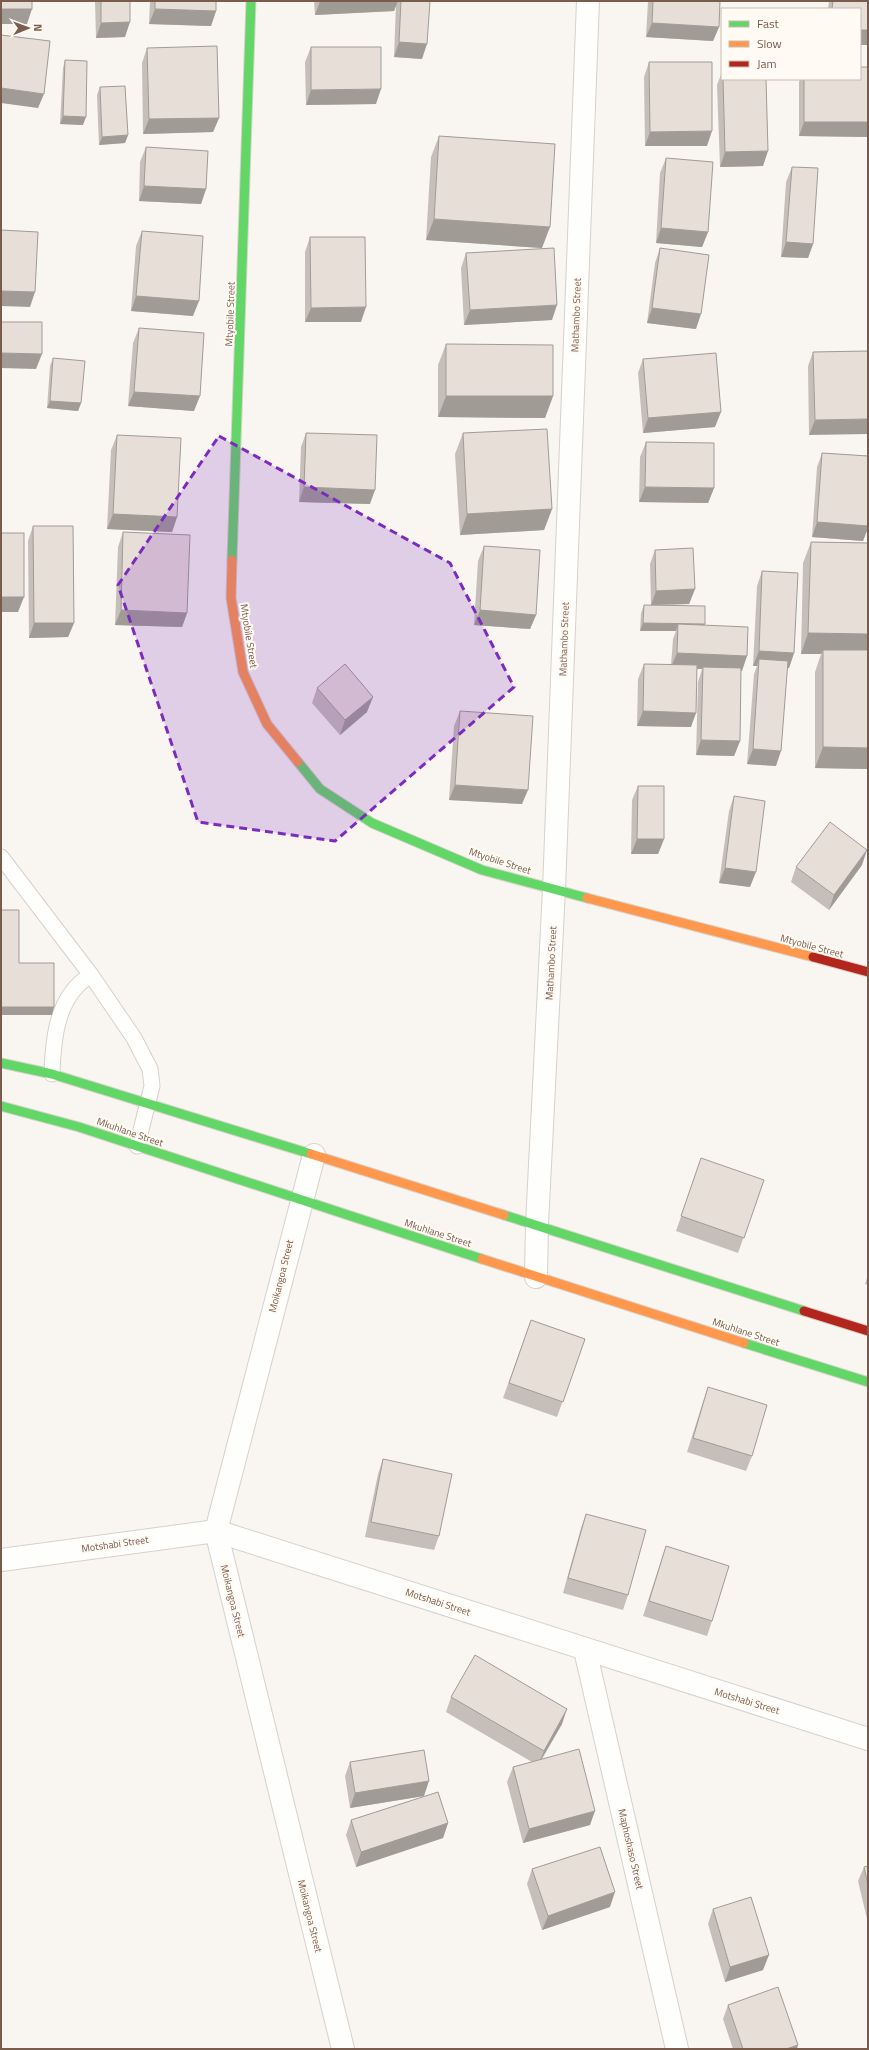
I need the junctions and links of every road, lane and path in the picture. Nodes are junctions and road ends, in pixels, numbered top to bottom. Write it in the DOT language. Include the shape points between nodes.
graph roads {
  1 [pos="251,1"];
  2 [pos="588,1"];
  3 [pos="1,857"];
  4 [pos="554,889"];
  5 [pos="868,972"];
  6 [pos="91,975"];
  7 [pos="1,1062"];
  8 [pos="52,1074"];
  9 [pos="148,1103"];
  10 [pos="1,1106"];
  11 [pos="137,1146"];
  12 [pos="314,1155"];
  13 [pos="301,1201"];
  14 [pos="537,1224"];
  15 [pos="536,1277"];
  16 [pos="868,1331"];
  17 [pos="868,1382"];
  18 [pos="216,1531"];
  19 [pos="1,1560"];
  20 [pos="585,1650"];
  21 [pos="868,1739"];
  22 [pos="343,2049"];
  23 [pos="677,2049"];
  1 -- 4 [label="street, Mtyobile Street" via="231,598 243,672 267,724 320,788 372,823 482,870"];
  2 -- 4 [label="street, Mathambo Street"];
  3 -- 6 [label="lane"];
  4 -- 5 [label="street, Mtyobile Street"];
  4 -- 14 [label="street, Mathambo Street"];
  6 -- 8 [label="lane" via="77,985 62,1009 52,1052"];
  6 -- 9 [label="lane" via="134,1038 150,1069 152,1086"];
  7 -- 8 [label="street"];
  8 -- 9 [label="street"];
  9 -- 11 [label="lane"];
  9 -- 12 [label="street"];
  10 -- 11 [label="street, Mkuhlane Street"];
  11 -- 13 [label="street, Mkuhlane Street"];
  12 -- 13 [label="street, Moikangoa Street"];
  12 -- 14 [label="street"];
  13 -- 15 [label="street, Mkuhlane Street"];
  13 -- 18 [label="street, Moikangoa Street"];
  14 -- 15 [label="street, Mathambo Street"];
  14 -- 16 [label="street"];
  15 -- 17 [label="street, Mkuhlane Street"];
  18 -- 19 [label="street, Motshabi Street"];
  18 -- 20 [label="street, Motshabi Street"];
  18 -- 22 [label="street, Moikangoa Street"];
  20 -- 21 [label="street, Motshabi Street"];
  20 -- 23 [label="street, Maphoshaso Street"];
}
